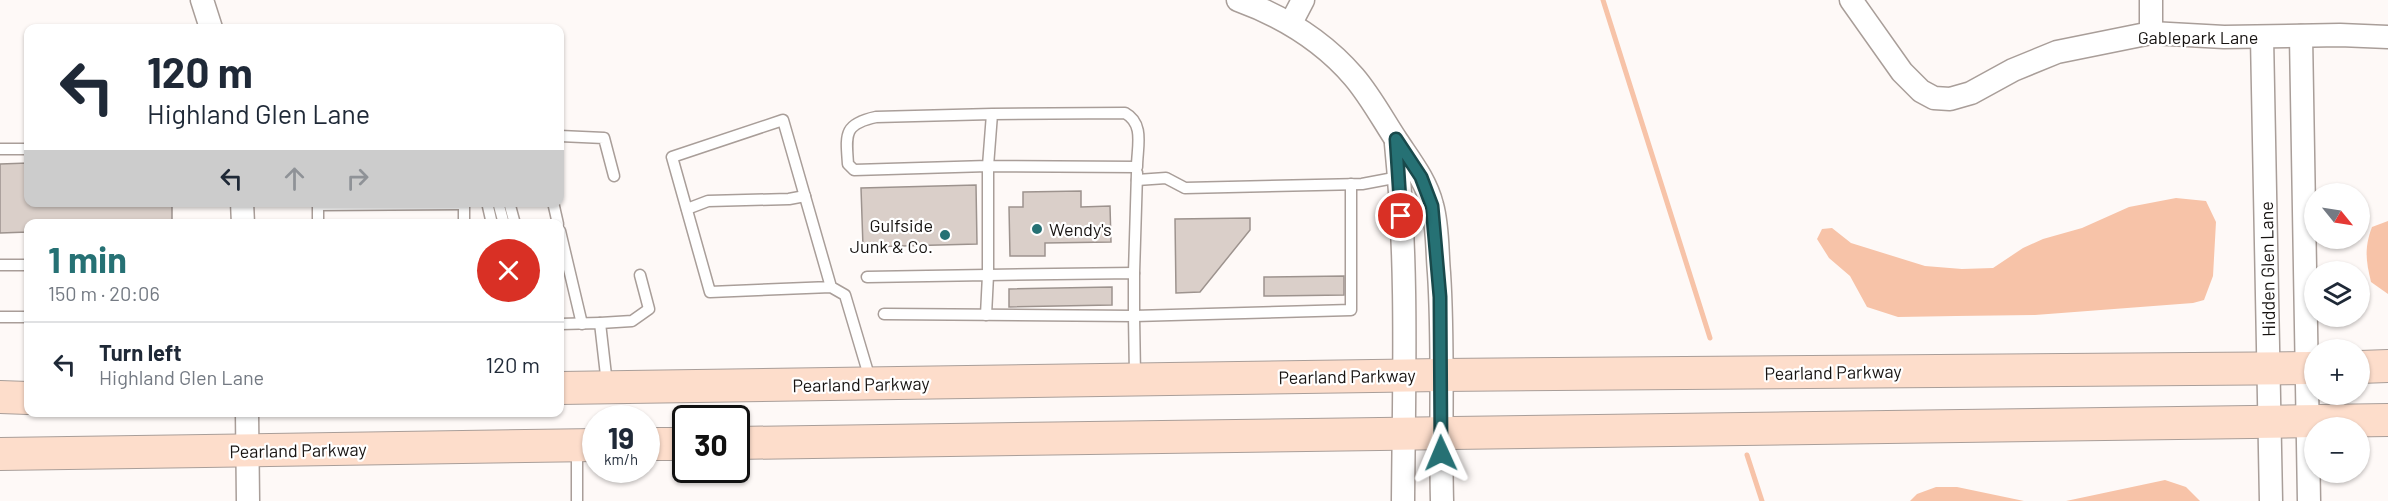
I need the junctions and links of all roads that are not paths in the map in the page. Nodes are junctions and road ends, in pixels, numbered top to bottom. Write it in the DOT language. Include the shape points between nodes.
graph roads {
  1 [pos="202,0"];
  2 [pos="1238,0"];
  3 [pos="1304,0"];
  4 [pos="1851,0"];
  5 [pos="2151,0"];
  6 [pos="1291,23"];
  7 [pos="210,24"];
  8 [pos="2151,33"];
  9 [pos="2301,36"];
  10 [pos="2262,37"];
  11 [pos="2388,37"];
  12 [pos="992,114"];
  13 [pos="564,136"];
  14 [pos="1396,139"];
  15 [pos="0,149"];
  16 [pos="24,149"];
  17 [pos="988,166"];
  18 [pos="1137,166"];
  19 [pos="614,176"];
  20 [pos="1400,177"];
  21 [pos="1137,180"];
  22 [pos="1351,184"];
  23 [pos="805,196"];
  24 [pos="687,209"];
  25 [pos="564,248"];
  26 [pos="0,265"];
  27 [pos="24,265"];
  28 [pos="1134,273"];
  29 [pos="640,275"];
  30 [pos="988,275"];
  31 [pos="867,277"];
  32 [pos="831,287"];
  33 [pos="884,314"];
  34 [pos="986,315"];
  35 [pos="1134,316"];
  36 [pos="0,317"];
  37 [pos="24,317"];
  38 [pos="600,323"];
  39 [pos="564,324"];
  40 [pos="582,324"];
  41 [pos="2310,339"];
  42 [pos="2388,366"];
  43 [pos="2370,367"];
  44 [pos="2268,368"];
  45 [pos="2304,368"];
  46 [pos="1405,375"];
  47 [pos="1441,375"];
  48 [pos="1135,380"];
  49 [pos="872,384"];
  50 [pos="607,387"];
  51 [pos="564,388"];
  52 [pos="0,397"];
  53 [pos="24,399"];
  54 [pos="247,417"];
  55 [pos="2370,420"];
  56 [pos="2388,420"];
  57 [pos="2269,421"];
  58 [pos="2304,422"];
  59 [pos="1440,432"];
  60 [pos="1405,433"];
  61 [pos="750,443"];
  62 [pos="582,445"];
  63 [pos="247,450"];
  64 [pos="0,454"];
  65 [pos="582,470"];
  66 [pos="2309,483"];
  67 [pos="248,501"];
  68 [pos="577,501"];
  69 [pos="1403,501"];
  70 [pos="1442,501"];
  71 [pos="2271,501"];
  72 [pos="2309,501"];
  1 -- 7 [label="street"];
  2 -- 6 [label="street"];
  3 -- 6 [label="street"];
  4 -- 8 [label="street, Gablepark Lane" via="1902,72 1934,98 1950,99 1971,93 2057,52"];
  5 -- 8 [label="street"];
  6 -- 14 [label="street" via="1326,49 1354,77"];
  8 -- 10 [label="street, Gablepark Lane"];
  9 -- 10 [label="street, Gablepark Lane"];
  9 -- 11 [label="street, Gablepark Lane"];
  9 -- 41 [label="street"];
  10 -- 44 [label="street, Hidden Glen Lane"];
  12 -- 17 [label="lane"];
  12 -- 17 [label="lane" via="876,117 857,121 848,132 847,144 848,164 854,170"];
  12 -- 18 [label="lane" via="1125,113 1139,126"];
  13 -- 19 [label="lane" via="604,138"];
  14 -- 20 [label="street"];
  14 -- 47 [label="street" via="1421,177 1432,206 1440,297"];
  15 -- 16 [label="lane"];
  17 -- 18 [label="lane"];
  17 -- 30 [label="lane"];
  18 -- 21 [label="lane"];
  20 -- 22 [label="lane"];
  20 -- 46 [label="street"];
  21 -- 22 [label="lane" via="1166,178 1185,188"];
  21 -- 28 [label="lane"];
  22 -- 35 [label="lane" via="1351,310"];
  23 -- 24 [label="lane" via="708,201"];
  23 -- 24 [label="lane" via="783,120 672,157"];
  23 -- 32 [label="lane"];
  24 -- 32 [label="lane" via="710,292"];
  25 -- 40 [label="lane"];
  26 -- 27 [label="lane"];
  28 -- 30 [label="lane"];
  28 -- 35 [label="lane"];
  29 -- 38 [label="lane" via="649,309 632,321"];
  30 -- 31 [label="lane"];
  30 -- 34 [label="lane"];
  32 -- 49 [label="lane" via="845,295"];
  33 -- 34 [label="lane"];
  34 -- 35 [label="lane"];
  35 -- 48 [label="lane"];
  36 -- 37 [label="lane"];
  38 -- 40 [label="lane"];
  38 -- 50 [label="lane"];
  39 -- 40 [label="lane"];
  42 -- 43 [label="main road"];
  44 -- 45 [label="main road, Pearland Parkway"];
  44 -- 47 [label="main road, Pearland Parkway"];
  44 -- 57 [label="street, Hidden Glen Lane"];
  46 -- 47 [label="main road, Pearland Parkway"];
  46 -- 48 [label="main road, Pearland Parkway"];
  46 -- 60 [label="street"];
  47 -- 59 [label="street"];
  48 -- 49 [label="main road, Pearland Parkway"];
  49 -- 50 [label="main road, Pearland Parkway"];
  50 -- 51 [label="main road, Pearland Parkway"];
  52 -- 53 [label="main road"];
  54 -- 63 [label="street"];
  55 -- 56 [label="main road"];
  57 -- 58 [label="main road"];
  57 -- 59 [label="main road"];
  57 -- 71 [label="street, Hidden Glen Lane"];
  59 -- 60 [label="main road"];
  59 -- 70 [label="street"];
  60 -- 61 [label="main road"];
  60 -- 69 [label="street"];
  62 -- 63 [label="main road, Pearland Parkway"];
  63 -- 64 [label="main road, Pearland Parkway"];
  63 -- 67 [label="street"];
  65 -- 68 [label="lane"];
  66 -- 72 [label="street"];
}
